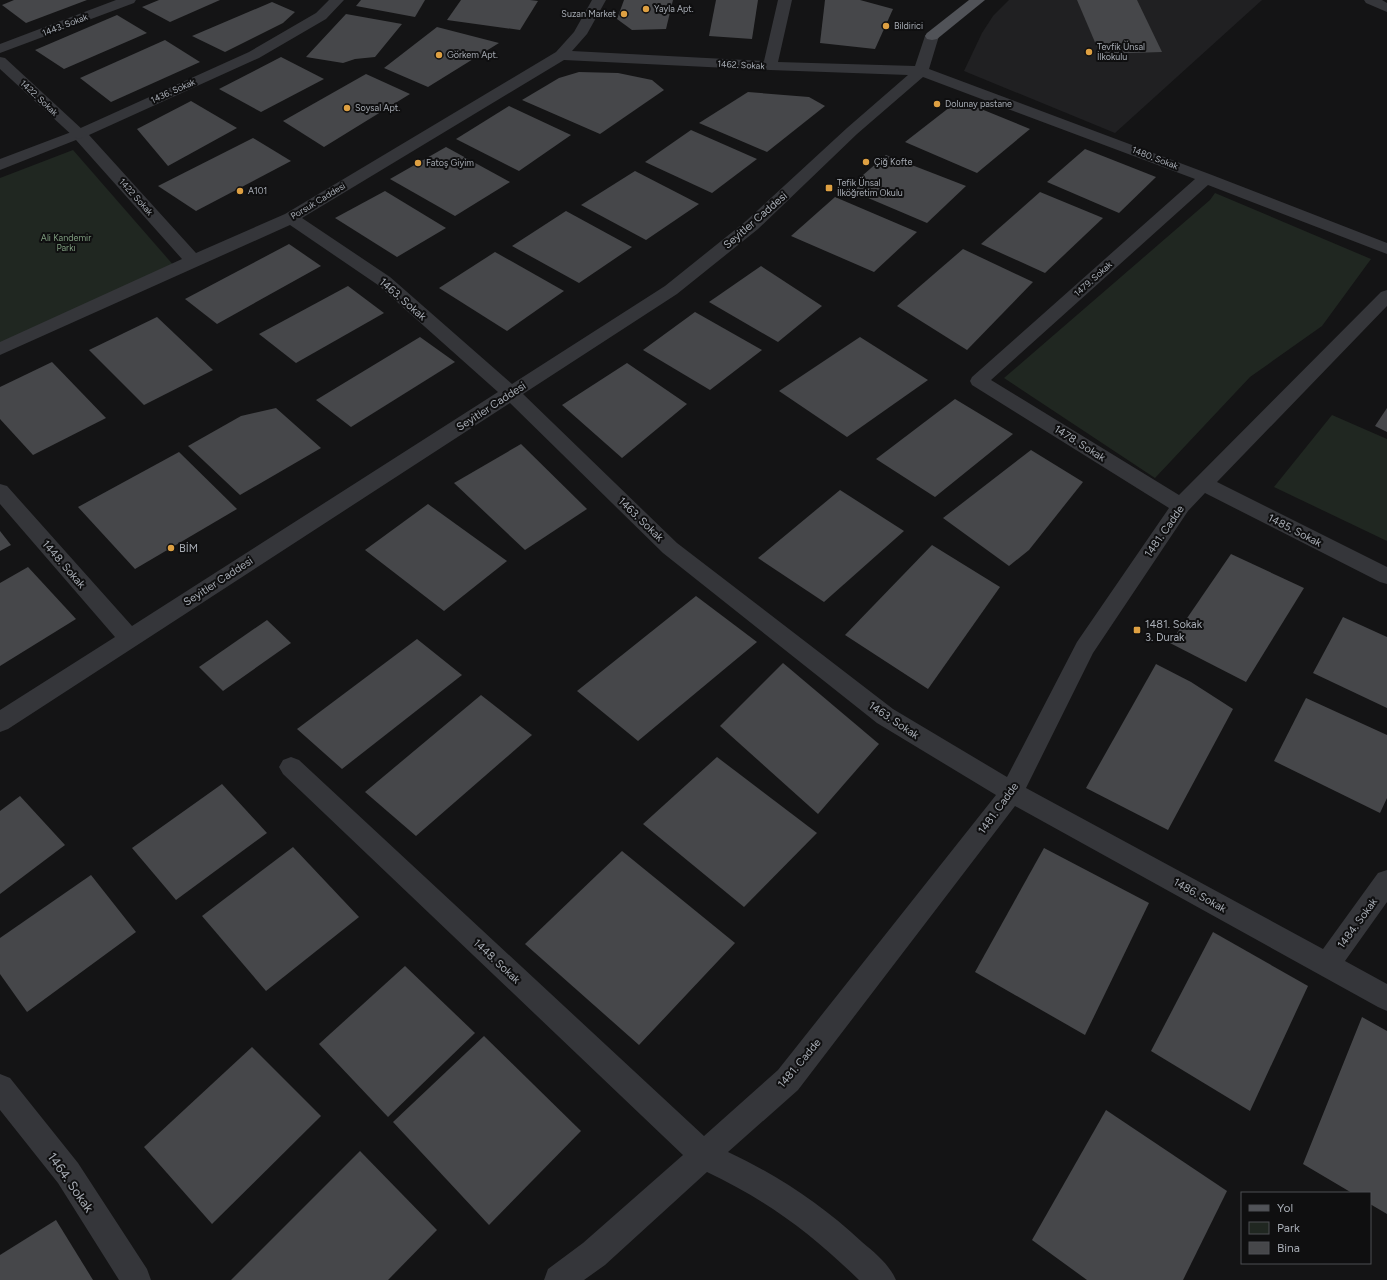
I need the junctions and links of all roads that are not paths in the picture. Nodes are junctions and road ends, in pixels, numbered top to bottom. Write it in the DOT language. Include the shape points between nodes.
graph roads {
  1 [pos="129,0"];
  2 [pos="337,0"];
  3 [pos="599,0"];
  4 [pos="785,0"];
  5 [pos="978,0"];
  6 [pos="1371,0"];
  7 [pos="950,6"];
  8 [pos="1387,8"];
  9 [pos="932,36"];
  10 [pos="0,49"];
  11 [pos="561,55"];
  12 [pos="0,61"];
  13 [pos="770,66"];
  14 [pos="921,71"];
  15 [pos="79,134"];
  16 [pos="0,165"];
  17 [pos="1206,178"];
  18 [pos="291,218"];
  19 [pos="1387,249"];
  20 [pos="193,261"];
  21 [pos="1387,296"];
  22 [pos="0,349"];
  23 [pos="979,381"];
  24 [pos="510,393"];
  25 [pos="1202,483"];
  26 [pos="0,491"];
  27 [pos="1181,506"];
  28 [pos="1387,576"];
  29 [pos="129,638"];
  30 [pos="0,722"];
  31 [pos="290,767"];
  32 [pos="1012,792"];
  33 [pos="1387,881"];
  34 [pos="1327,964"];
  35 [pos="1387,998"];
  36 [pos="0,1088"];
  37 [pos="704,1156"];
  38 [pos="136,1280"];
  39 [pos="559,1280"];
  40 [pos="881,1280"];
  1 -- 10 [label="street, 1443. Sokak"];
  2 -- 15 [label="street, 1436. Sokak" via="321,16 254,56"];
  3 -- 11 [label="street, Porsuk Caddesi" via="580,34"];
  4 -- 13 [label="street"];
  5 -- 9 [label="main road"];
  6 -- 8 [label="street"];
  7 -- 9 [label="main road"];
  9 -- 14 [label="street"];
  11 -- 13 [label="street, 1462. Sokak"];
  11 -- 18 [label="street, Porsuk Caddesi"];
  12 -- 15 [label="street, 1422. Sokak"];
  13 -- 14 [label="street, 1462. Sokak"];
  14 -- 17 [label="street, 1480. Sokak"];
  14 -- 24 [label="street, Seyitler Caddesi" via="752,225 671,290"];
  15 -- 16 [label="street, 1436. Sokak"];
  15 -- 20 [label="street, 1422 Sokak"];
  17 -- 19 [label="street, 1480. Sokak"];
  17 -- 23 [label="street, 1479. Sokak"];
  18 -- 20 [label="street, Porsuk Caddesi"];
  18 -- 24 [label="street, 1463. Sokak" via="384,281"];
  20 -- 22 [label="street, Porsuk Caddesi"];
  21 -- 25 [label="street, 1481. Cadde"];
  23 -- 27 [label="street, 1478. Sokak"];
  24 -- 29 [label="street, Seyitler Caddesi"];
  24 -- 32 [label="street, 1463. Sokak" via="670,548 885,716"];
  25 -- 27 [label="street, 1481. Cadde"];
  25 -- 28 [label="street, 1485. Sokak"];
  26 -- 29 [label="street, 1448. Sokak"];
  27 -- 32 [label="street, 1481. Cadde" via="1085,648"];
  29 -- 30 [label="street, Seyitler Caddesi"];
  31 -- 37 [label="street, 1448. Sokak"];
  32 -- 34 [label="street, 1486. Sokak"];
  32 -- 37 [label="street, 1481. Cadde" via="788,1080"];
  33 -- 34 [label="street, 1484. Sokak"];
  34 -- 35 [label="street, 1486. Sokak"];
  36 -- 38 [label="street, 1464. Sokak" via="68,1173"];
  37 -- 39 [label="street, 1481. Cadde" via="594,1254"];
  37 -- 40 [label="street, 1448. Sokak" via="774,1192 814,1220"];
}
